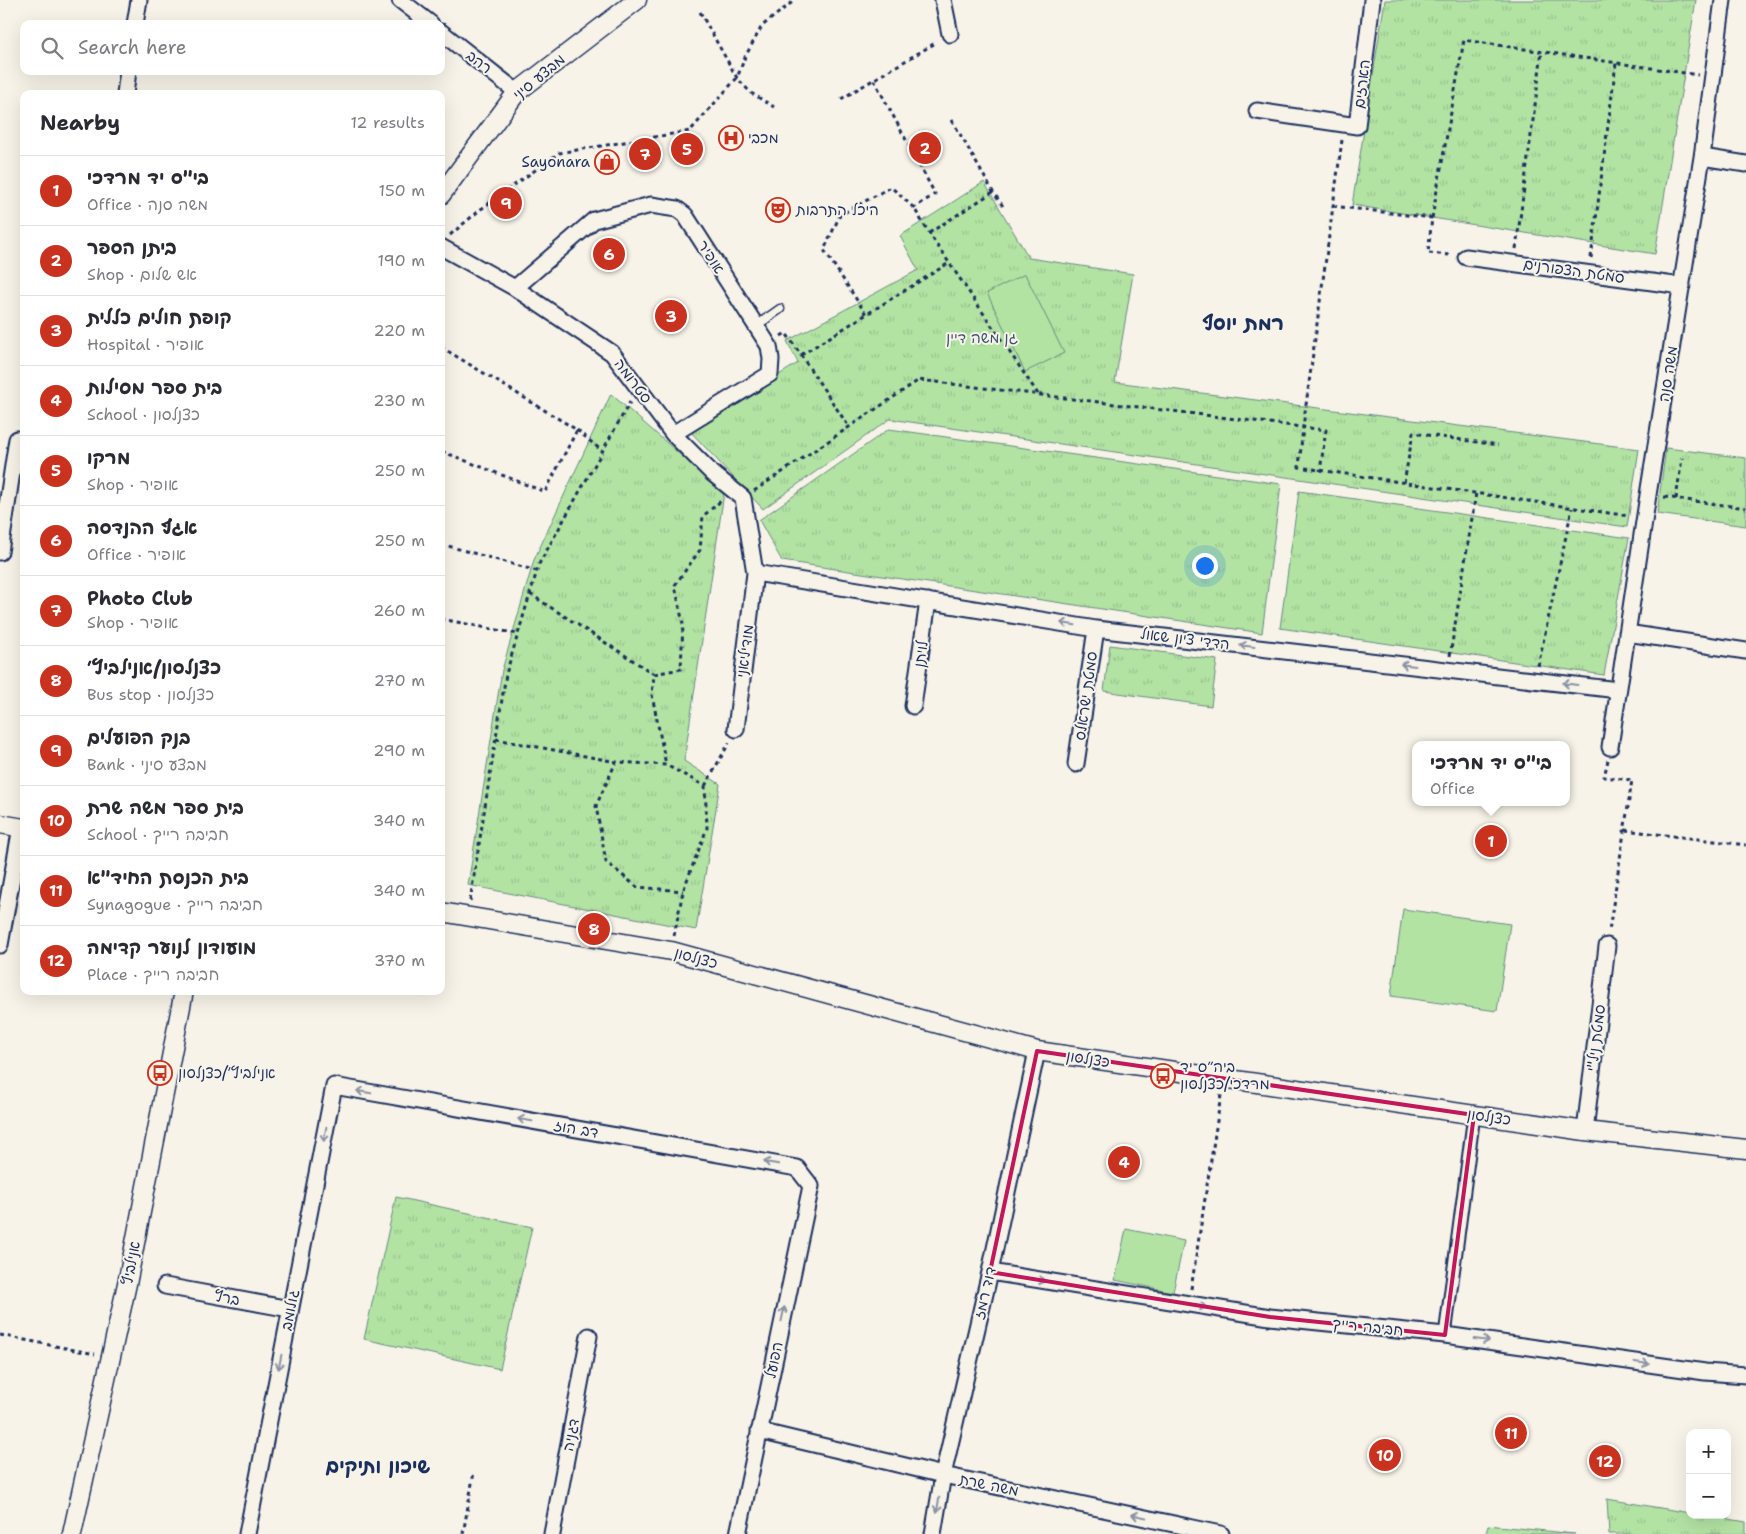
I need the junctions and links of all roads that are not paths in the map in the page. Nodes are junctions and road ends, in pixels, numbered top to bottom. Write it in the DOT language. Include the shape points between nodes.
graph roads {
  1 [pos="139,0"];
  2 [pos="400,0"];
  3 [pos="637,0"];
  4 [pos="943,0"];
  5 [pos="1372,0"];
  6 [pos="1723,0"];
  7 [pos="136,20"];
  8 [pos="425,20"];
  9 [pos="950,34"];
  10 [pos="445,35"];
  11 [pos="127,75"];
  12 [pos="126,90"];
  13 [pos="517,92"];
  14 [pos="1256,111"];
  15 [pos="1702,157"];
  16 [pos="1746,164"];
  17 [pos="445,190"];
  18 [pos="445,242"];
  19 [pos="1466,257"];
  20 [pos="1682,286"];
  21 [pos="515,288"];
  22 [pos="780,309"];
  23 [pos="756,326"];
  24 [pos="673,434"];
  25 [pos="20,439"];
  26 [pos="0,552"];
  27 [pos="755,573"];
  28 [pos="928,601"];
  29 [pos="1096,628"];
  30 [pos="1627,633"];
  31 [pos="1746,651"];
  32 [pos="1618,690"];
  33 [pos="914,706"];
  34 [pos="736,730"];
  35 [pos="1610,748"];
  36 [pos="1076,764"];
  37 [pos="0,824"];
  38 [pos="20,827"];
  39 [pos="20,842"];
  40 [pos="445,913"];
  41 [pos="0,945"];
  42 [pos="1607,946"];
  43 [pos="183,995"];
  44 [pos="1036,1051"];
  45 [pos="334,1086"];
  46 [pos="1474,1114"];
  47 [pos="1585,1130"];
  48 [pos="1746,1149"];
  49 [pos="810,1186"];
  50 [pos="990,1272"];
  51 [pos="165,1286"];
  52 [pos="290,1310"];
  53 [pos="1445,1335"];
  54 [pos="589,1336"];
  55 [pos="1746,1375"];
  56 [pos="759,1431"];
  57 [pos="943,1476"];
  58 [pos="72,1534"];
  59 [pos="247,1534"];
  60 [pos="552,1534"];
  61 [pos="738,1534"];
  62 [pos="933,1534"];
  63 [pos="1221,1534"];
  1 -- 7 [label="street"];
  2 -- 8 [label="street"];
  3 -- 13 [label="street, מבצע סיני"];
  4 -- 9 [label="street"];
  5 -- 14 [label="street, הארזים" via="1357,126"];
  6 -- 15 [label="street, משה סנה"];
  10 -- 13 [label="street, רהב"];
  11 -- 12 [label="street"];
  13 -- 17 [label="street, מבצע סיני"];
  15 -- 16 [label="street"];
  15 -- 20 [label="street, משה סנה"];
  18 -- 21 [label="street, סטרומה"];
  19 -- 20 [label="street, סמטת הצפורנים"];
  20 -- 30 [label="street, משה סנה"];
  21 -- 23 [label="street, אופיר" via="594,220 634,209 666,207 685,215"];
  21 -- 24 [label="street, סטרומה" via="612,353"];
  22 -- 23 [label="lane"];
  23 -- 24 [label="street, אופיר" via="767,344 770,374"];
  24 -- 27 [label="street, סטרומה" via="738,494"];
  25 -- 26 [label="street"];
  27 -- 28 [label="street, הדדי ציון שאול"];
  27 -- 34 [label="street, מודיליאני"];
  29 -- 28 [label="street, הדדי ציון שאול, one-way"];
  28 -- 33 [label="street, לויתן"];
  32 -- 29 [label="street, הדדי ציון שאול, one-way"];
  29 -- 36 [label="street, סמטת ישראלס"];
  30 -- 31 [label="street"];
  30 -- 32 [label="street, משה סנה"];
  32 -- 35 [label="street, משה סנה"];
  37 -- 38 [label="street"];
  39 -- 41 [label="street"];
  40 -- 44 [label="street, כצנלסון" via="671,951"];
  42 -- 47 [label="street, סמטת ניל\"י"];
  43 -- 58 [label="street, אנילביץ" via="128,1279"];
  44 -- 46 [label="street, כצנלסון"];
  44 -- 50 [label="street, דוד רמז"];
  49 -- 45 [label="street, דב הוז, one-way" via="797,1168"];
  45 -- 52 [label="street, גולומב, one-way"];
  46 -- 47 [label="street, כצנלסון"];
  46 -- 53 [label="street"];
  47 -- 48 [label="street, כצנלסון"];
  56 -- 49 [label="street, הפועל, one-way"];
  50 -- 53 [label="street, חביבה רייך, one-way" via="1270,1317"];
  50 -- 57 [label="street, דוד רמז"];
  51 -- 52 [label="street, ברץ"];
  52 -- 59 [label="street, גולומב, one-way"];
  53 -- 55 [label="street, חביבה רייך, one-way"];
  54 -- 60 [label="street, דגניה"];
  56 -- 57 [label="street, משה שרת"];
  56 -- 61 [label="street, הפועל"];
  57 -- 62 [label="street, דוד רמז, one-way"];
  63 -- 57 [label="street, משה שרת, one-way"];
}
